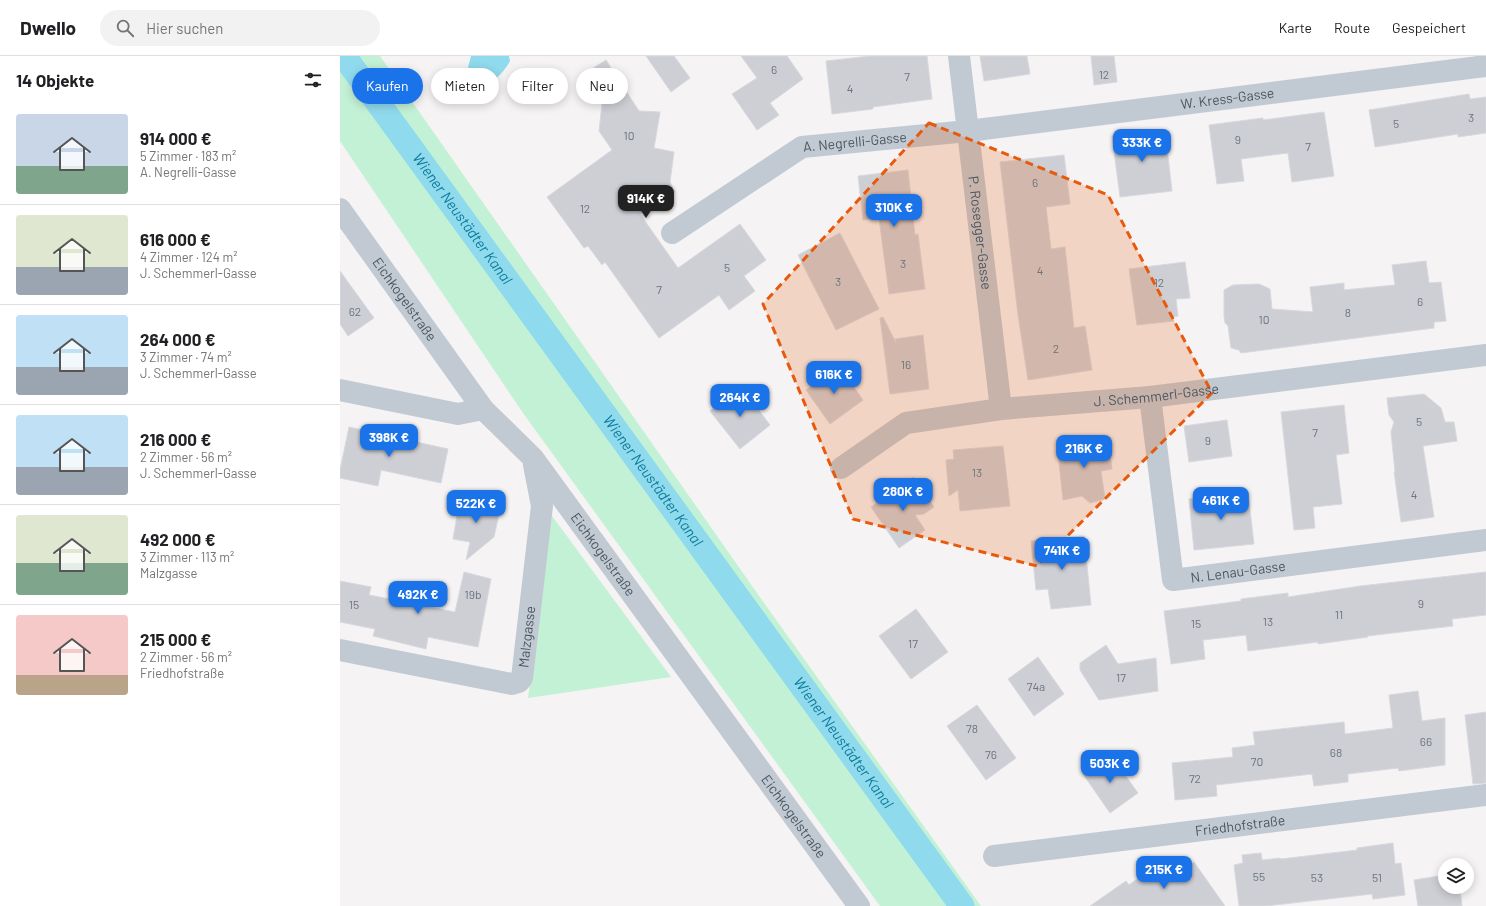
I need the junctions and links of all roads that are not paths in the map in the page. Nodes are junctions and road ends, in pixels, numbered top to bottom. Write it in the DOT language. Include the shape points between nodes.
graph roads {
  1 [pos="959,56"];
  2 [pos="1486,66"];
  3 [pos="968,131"];
  4 [pos="340,209"];
  5 [pos="672,233"];
  6 [pos="1486,355"];
  7 [pos="340,390"];
  8 [pos="1150,397"];
  9 [pos="483,409"];
  10 [pos="1001,409"];
  11 [pos="533,458"];
  12 [pos="841,468"];
  13 [pos="1486,540"];
  14 [pos="340,650"];
  15 [pos="1486,795"];
  16 [pos="994,856"];
  17 [pos="859,906"];
  1 -- 3 [label="street, P. Rosegger-Gasse"];
  2 -- 3 [label="street, W. Kress-Gasse"];
  3 -- 5 [label="street, A. Negrelli-Gasse" via="802,147"];
  3 -- 10 [label="street, P. Rosegger-Gasse"];
  4 -- 9 [label="street, Eichkogelstraße"];
  6 -- 8 [label="street, J. Schemmerl-Gasse"];
  7 -- 9 [label="street" via="458,414"];
  8 -- 10 [label="street, J. Schemmerl-Gasse"];
  8 -- 13 [label="street, N. Lenau-Gasse" via="1173,580"];
  9 -- 11 [label="street, Eichkogelstraße"];
  10 -- 12 [label="street, J. Schemmerl-Gasse" via="906,423"];
  11 -- 14 [label="street, Malzgasse" via="542,506 522,678 519,682 512,684"];
  11 -- 17 [label="street, Eichkogelstraße"];
  15 -- 16 [label="street, Friedhofstraße"];
}
